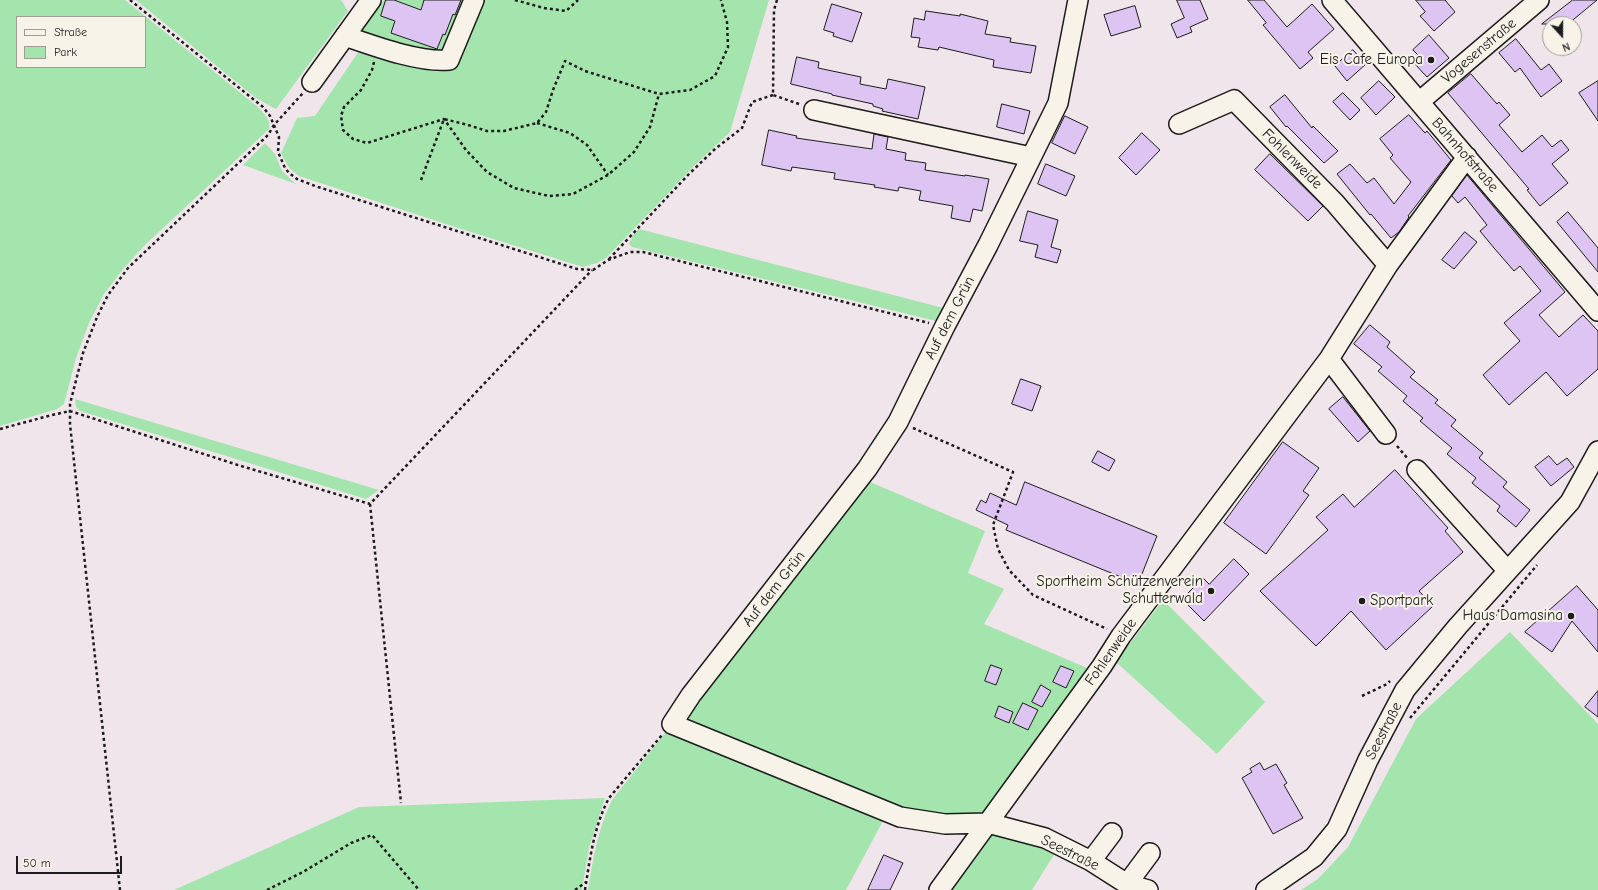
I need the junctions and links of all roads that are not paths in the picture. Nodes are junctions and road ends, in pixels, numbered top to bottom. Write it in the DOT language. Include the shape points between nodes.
graph roads {
  1 [pos="371,0"];
  2 [pos="474,0"];
  3 [pos="1078,0"];
  4 [pos="1332,0"];
  5 [pos="1539,0"];
  6 [pos="345,36"];
  7 [pos="312,82"];
  8 [pos="1419,102"];
  9 [pos="814,110"];
  10 [pos="1179,124"];
  11 [pos="1031,157"];
  12 [pos="1467,157"];
  13 [pos="1388,265"];
  14 [pos="1598,311"];
  15 [pos="1329,359"];
  16 [pos="1386,434"];
  17 [pos="1598,451"];
  18 [pos="1417,470"];
  19 [pos="1507,570"];
  20 [pos="988,823"];
  21 [pos="1112,834"];
  22 [pos="1150,853"];
  23 [pos="1091,861"];
  24 [pos="1127,884"];
  25 [pos="939,890"];
  26 [pos="1148,890"];
  27 [pos="1266,890"];
  1 -- 6 [label="street"];
  2 -- 6 [label="street" via="449,60 438,61 379,48"];
  3 -- 11 [label="street, Auf dem Grün" via="1058,103"];
  4 -- 8 [label="street, Bahnhofstraße"];
  5 -- 8 [label="street, Vogesenstraße"];
  6 -- 7 [label="street"];
  8 -- 12 [label="street, Bahnhofstraße"];
  9 -- 11 [label="street"];
  10 -- 13 [label="street, Fohlenweide" via="1234,100 1335,203"];
  11 -- 20 [label="street, Auf dem Grün" via="898,422 867,469 691,695 672,724 900,817 944,824"];
  12 -- 13 [label="street, Fohlenweide"];
  12 -- 14 [label="street, Bahnhofstraße"];
  13 -- 15 [label="street, Fohlenweide"];
  15 -- 16 [label="street"];
  15 -- 20 [label="street, Fohlenweide" via="1122,636"];
  17 -- 19 [label="street, Seestraße" via="1570,502"];
  18 -- 19 [label="street"];
  19 -- 27 [label="street, Seestraße" via="1405,690 1368,760 1337,829 1314,857"];
  20 -- 23 [label="street, Seestraße" via="1045,838"];
  20 -- 25 [label="street, Fohlenweide"];
  21 -- 23 [label="street"];
  22 -- 24 [label="street"];
  23 -- 24 [label="street, Seestraße"];
  24 -- 26 [label="street, Seestraße"];
}
